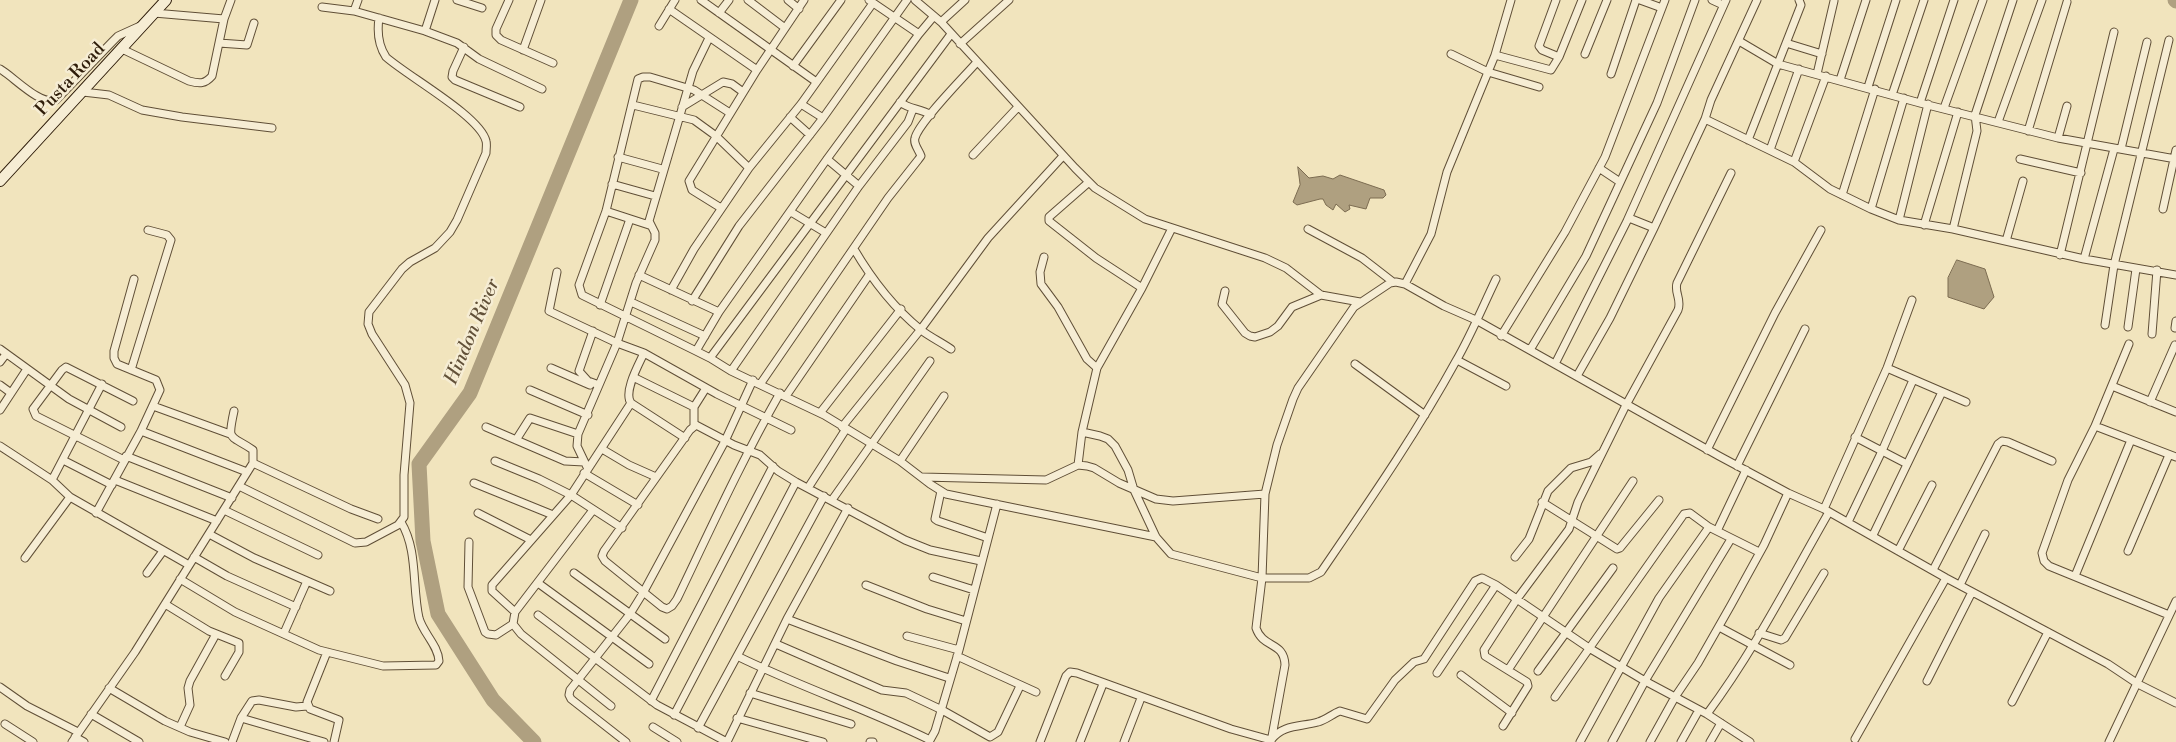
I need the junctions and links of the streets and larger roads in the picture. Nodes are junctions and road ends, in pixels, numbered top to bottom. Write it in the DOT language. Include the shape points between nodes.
graph roads {
  1 [pos="166,0"];
  2 [pos="231,0"];
  3 [pos="358,0"];
  4 [pos="435,0"];
  5 [pos="458,0"];
  6 [pos="509,0"];
  7 [pos="541,0"];
  8 [pos="675,0"];
  9 [pos="701,0"];
  10 [pos="729,0"];
  11 [pos="748,0"];
  12 [pos="788,0"];
  13 [pos="804,0"];
  14 [pos="841,0"];
  15 [pos="906,0"];
  16 [pos="915,0"];
  17 [pos="965,0"];
  18 [pos="1009,0"];
  19 [pos="1511,0"];
  20 [pos="1556,0"];
  21 [pos="1582,0"];
  22 [pos="1606,0"];
  23 [pos="1636,0"];
  24 [pos="1640,0"];
  25 [pos="1665,0"];
  26 [pos="1695,0"];
  27 [pos="1712,0"];
  28 [pos="1757,0"];
  29 [pos="1800,0"];
  30 [pos="1866,0"];
  31 [pos="1896,0"];
  32 [pos="1924,0"];
  33 [pos="1954,0"];
  34 [pos="1983,0"];
  35 [pos="2013,0"];
  36 [pos="2042,0"];
  37 [pos="871,2"];
  38 [pos="1834,2"];
  39 [pos="2067,2"];
  40 [pos="1725,3"];
  41 [pos="322,7"];
  42 [pos="482,8"];
  43 [pos="1662,8"];
  44 [pos="669,9"];
  45 [pos="799,9"];
  46 [pos="354,11"];
  47 [pos="719,13"];
  48 [pos="154,14"];
  49 [pos="934,16"];
  50 [pos="894,17"];
  51 [pos="379,18"];
  52 [pos="224,19"];
  53 [pos="941,22"];
  54 [pos="145,23"];
  55 [pos="254,23"];
  56 [pos="659,26"];
  57 [pos="785,28"];
  58 [pos="424,31"];
  59 [pos="2114,32"];
  60 [pos="919,34"];
  61 [pos="951,34"];
  62 [pos="709,38"];
  63 [pos="2169,40"];
  64 [pos="1739,41"];
  65 [pos="2147,42"];
  66 [pos="219,43"];
  67 [pos="1786,43"];
  68 [pos="960,44"];
  69 [pos="464,48"];
  70 [pos="122,49"];
  71 [pos="523,50"];
  72 [pos="770,50"];
  73 [pos="1451,54"];
  74 [pos="1585,54"];
  75 [pos="1822,54"];
  76 [pos="1496,55"];
  77 [pos="1559,57"];
  78 [pos="553,62"];
  79 [pos="977,62"];
  80 [pos="1778,64"];
  81 [pos="793,66"];
  82 [pos="0,69"];
  83 [pos="1799,69"];
  84 [pos="756,70"];
  85 [pos="1488,72"];
  86 [pos="1611,74"];
  87 [pos="1817,74"];
  88 [pos="1826,76"];
  89 [pos="1840,80"];
  90 [pos="815,81"];
  91 [pos="1539,87"];
  92 [pos="688,88"];
  93 [pos="1871,88"];
  94 [pos="542,89"];
  95 [pos="83,92"];
  96 [pos="743,92"];
  97 [pos="703,94"];
  98 [pos="1892,95"];
  99 [pos="1904,98"];
  100 [pos="900,102"];
  101 [pos="1924,103"];
  102 [pos="801,104"];
  103 [pos="632,105"];
  104 [pos="2067,106"];
  105 [pos="520,107"];
  106 [pos="682,107"];
  107 [pos="1018,107"];
  108 [pos="913,108"];
  109 [pos="1944,108"];
  110 [pos="1958,112"];
  111 [pos="730,113"];
  112 [pos="931,114"];
  113 [pos="1975,115"];
  114 [pos="679,117"];
  115 [pos="790,117"];
  116 [pos="823,118"];
  117 [pos="1705,119"];
  118 [pos="1998,122"];
  119 [pos="272,128"];
  120 [pos="2028,131"];
  121 [pos="810,134"];
  122 [pos="716,136"];
  123 [pos="2058,138"];
  124 [pos="1748,140"];
  125 [pos="2088,142"];
  126 [pos="2118,149"];
  127 [pos="1770,150"];
  128 [pos="2176,150"];
  129 [pos="2142,153"];
  130 [pos="973,155"];
  131 [pos="1063,156"];
  132 [pos="618,158"];
  133 [pos="827,159"];
  134 [pos="2020,159"];
  135 [pos="2175,159"];
  136 [pos="1794,162"];
  137 [pos="748,168"];
  138 [pos="1599,168"];
  139 [pos="662,169"];
  140 [pos="1731,172"];
  141 [pos="2081,173"];
  142 [pos="847,176"];
  143 [pos="0,181"];
  144 [pos="2023,181"];
  145 [pos="1089,182"];
  146 [pos="1620,182"];
  147 [pos="612,184"];
  148 [pos="859,186"];
  149 [pos="1842,195"];
  150 [pos="655,196"];
  151 [pos="721,208"];
  152 [pos="1871,209"];
  153 [pos="2163,209"];
  154 [pos="606,211"];
  155 [pos="792,212"];
  156 [pos="630,218"];
  157 [pos="1629,218"];
  158 [pos="1899,220"];
  159 [pos="810,223"];
  160 [pos="649,224"];
  161 [pos="1924,225"];
  162 [pos="1172,228"];
  163 [pos="1654,228"];
  164 [pos="1308,229"];
  165 [pos="1953,229"];
  166 [pos="148,230"];
  167 [pos="1821,230"];
  168 [pos="826,233"];
  169 [pos="2006,241"];
  170 [pos="854,249"];
  171 [pos="2060,255"];
  172 [pos="1044,257"];
  173 [pos="2084,260"];
  174 [pos="2114,265"];
  175 [pos="2136,269"];
  176 [pos="2157,270"];
  177 [pos="557,272"];
  178 [pos="2176,274"];
  179 [pos="639,275"];
  180 [pos="869,275"];
  181 [pos="134,279"];
  182 [pos="1496,279"];
  183 [pos="1393,282"];
  184 [pos="1405,284"];
  185 [pos="1142,288"];
  186 [pos="671,290"];
  187 [pos="1225,291"];
  188 [pos="1321,295"];
  189 [pos="1912,300"];
  190 [pos="692,301"];
  191 [pos="631,302"];
  192 [pos="1360,302"];
  193 [pos="600,305"];
  194 [pos="901,309"];
  195 [pos="719,312"];
  196 [pos="626,318"];
  197 [pos="1476,320"];
  198 [pos="2105,325"];
  199 [pos="2128,327"];
  200 [pos="921,329"];
  201 [pos="1805,329"];
  202 [pos="593,332"];
  203 [pos="2152,334"];
  204 [pos="704,336"];
  205 [pos="1502,336"];
  206 [pos="617,343"];
  207 [pos="2129,344"];
  208 [pos="2176,345"];
  209 [pos="951,349"];
  210 [pos="1530,350"];
  211 [pos="696,351"];
  212 [pos="3,352"];
  213 [pos="644,353"];
  214 [pos="710,358"];
  215 [pos="1457,360"];
  216 [pos="930,361"];
  217 [pos="0,362"];
  218 [pos="1355,364"];
  219 [pos="1555,364"];
  220 [pos="551,368"];
  221 [pos="1097,368"];
  222 [pos="1887,368"];
  223 [pos="27,369"];
  224 [pos="131,370"];
  225 [pos="731,371"];
  226 [pos="1577,376"];
  227 [pos="634,377"];
  228 [pos="753,380"];
  229 [pos="1913,380"];
  230 [pos="102,384"];
  231 [pos="761,384"];
  232 [pos="0,386"];
  233 [pos="51,386"];
  234 [pos="1506,386"];
  235 [pos="2112,386"];
  236 [pos="598,387"];
  237 [pos="706,388"];
  238 [pos="530,390"];
  239 [pos="1942,392"];
  240 [pos="11,393"];
  241 [pos="783,394"];
  242 [pos="944,396"];
  243 [pos="133,401"];
  244 [pos="631,402"];
  245 [pos="1966,402"];
  246 [pos="2150,402"];
  247 [pos="1626,404"];
  248 [pos="153,406"];
  249 [pos="743,406"];
  250 [pos="694,407"];
  251 [pos="0,410"];
  252 [pos="88,410"];
  253 [pos="234,411"];
  254 [pos="2176,412"];
  255 [pos="820,413"];
  256 [pos="588,415"];
  257 [pos="1425,415"];
  258 [pos="766,417"];
  259 [pos="121,426"];
  260 [pos="694,426"];
  261 [pos="2095,426"];
  262 [pos="486,427"];
  263 [pos="844,428"];
  264 [pos="791,430"];
  265 [pos="141,431"];
  266 [pos="1082,432"];
  267 [pos="230,434"];
  268 [pos="578,434"];
  269 [pos="75,435"];
  270 [pos="1854,437"];
  271 [pos="685,438"];
  272 [pos="516,440"];
  273 [pos="2131,440"];
  274 [pos="725,441"];
  275 [pos="870,443"];
  276 [pos="0,446"];
  277 [pos="602,449"];
  278 [pos="750,450"];
  279 [pos="1707,450"];
  280 [pos="1882,451"];
  281 [pos="1603,452"];
  282 [pos="2173,456"];
  283 [pos="125,458"];
  284 [pos="63,460"];
  285 [pos="495,461"];
  286 [pos="900,461"];
  287 [pos="2052,461"];
  288 [pos="253,463"];
  289 [pos="1907,464"];
  290 [pos="1078,465"];
  291 [pos="773,466"];
  292 [pos="1737,466"];
  293 [pos="585,467"];
  294 [pos="1746,470"];
  295 [pos="247,472"];
  296 [pos="656,477"];
  297 [pos="922,477"];
  298 [pos="52,480"];
  299 [pos="1633,481"];
  300 [pos="474,482"];
  301 [pos="796,482"];
  302 [pos="113,483"];
  303 [pos="1932,485"];
  304 [pos="239,486"];
  305 [pos="808,488"];
  306 [pos="1134,490"];
  307 [pos="941,491"];
  308 [pos="1788,493"];
  309 [pos="1265,494"];
  310 [pos="571,495"];
  311 [pos="824,496"];
  312 [pos="70,497"];
  313 [pos="232,498"];
  314 [pos="832,500"];
  315 [pos="1659,500"];
  316 [pos="1542,502"];
  317 [pos="997,504"];
  318 [pos="638,505"];
  319 [pos="848,508"];
  320 [pos="224,510"];
  321 [pos="593,510"];
  322 [pos="1826,511"];
  323 [pos="96,512"];
  324 [pos="478,513"];
  325 [pos="553,515"];
  326 [pos="378,519"];
  327 [pos="1572,520"];
  328 [pos="217,521"];
  329 [pos="401,522"];
  330 [pos="1848,522"];
  331 [pos="1709,526"];
  332 [pos="622,528"];
  333 [pos="1717,531"];
  334 [pos="209,534"];
  335 [pos="1986,534"];
  336 [pos="1597,536"];
  337 [pos="1873,536"];
  338 [pos="1156,537"];
  339 [pos="988,538"];
  340 [pos="1731,539"];
  341 [pos="531,540"];
  342 [pos="469,542"];
  343 [pos="163,550"];
  344 [pos="1898,551"];
  345 [pos="2128,551"];
  346 [pos="1759,552"];
  347 [pos="318,555"];
  348 [pos="194,557"];
  349 [pos="1516,557"];
  350 [pos="25,558"];
  351 [pos="981,562"];
  352 [pos="189,565"];
  353 [pos="1613,568"];
  354 [pos="1933,570"];
  355 [pos="147,573"];
  356 [pos="574,573"];
  357 [pos="1824,574"];
  358 [pos="2075,576"];
  359 [pos="933,578"];
  360 [pos="1262,578"];
  361 [pos="1946,578"];
  362 [pos="180,580"];
  363 [pos="307,581"];
  364 [pos="538,582"];
  365 [pos="866,585"];
  366 [pos="1496,585"];
  367 [pos="1960,585"];
  368 [pos="974,590"];
  369 [pos="330,592"];
  370 [pos="1972,592"];
  371 [pos="643,593"];
  372 [pos="1517,599"];
  373 [pos="2176,602"];
  374 [pos="164,604"];
  375 [pos="296,607"];
  376 [pos="515,612"];
  377 [pos="538,614"];
  378 [pos="630,614"];
  379 [pos="2169,615"];
  380 [pos="1542,616"];
  381 [pos="787,619"];
  382 [pos="966,621"];
  383 [pos="513,624"];
  384 [pos="1719,627"];
  385 [pos="2048,632"];
  386 [pos="1566,633"];
  387 [pos="1759,633"];
  388 [pos="216,634"];
  389 [pos="284,634"];
  390 [pos="613,636"];
  391 [pos="907,636"];
  392 [pos="665,639"];
  393 [pos="776,644"];
  394 [pos="1752,645"];
  395 [pos="1589,648"];
  396 [pos="327,652"];
  397 [pos="958,653"];
  398 [pos="737,656"];
  399 [pos="594,659"];
  400 [pos="650,664"];
  401 [pos="1790,665"];
  402 [pos="1622,666"];
  403 [pos="763,669"];
  404 [pos="1508,670"];
  405 [pos="1538,671"];
  406 [pos="1437,673"];
  407 [pos="1461,675"];
  408 [pos="225,676"];
  409 [pos="949,678"];
  410 [pos="576,680"];
  411 [pos="1645,681"];
  412 [pos="1927,681"];
  413 [pos="1103,684"];
  414 [pos="2138,684"];
  415 [pos="1020,686"];
  416 [pos="0,687"];
  417 [pos="110,688"];
  418 [pos="1036,692"];
  419 [pos="750,693"];
  420 [pos="1555,697"];
  421 [pos="1675,697"];
  422 [pos="1141,698"];
  423 [pos="651,701"];
  424 [pos="2012,702"];
  425 [pos="2176,703"];
  426 [pos="308,706"];
  427 [pos="611,706"];
  428 [pos="942,710"];
  429 [pos="1699,710"];
  430 [pos="1512,713"];
  431 [pos="91,714"];
  432 [pos="1707,714"];
  433 [pos="674,715"];
  434 [pos="241,718"];
  435 [pos="737,718"];
  436 [pos="1722,723"];
  437 [pos="5,724"];
  438 [pos="850,724"];
  439 [pos="1503,726"];
  440 [pos="180,727"];
  441 [pos="652,727"];
  442 [pos="698,728"];
  443 [pos="75,737"];
  444 [pos="1855,739"];
  445 [pos="931,741"];
  446 [pos="1271,741"];
  447 [pos="1748,741"];
  448 [pos="33,742"];
  449 [pos="84,742"];
  450 [pos="139,742"];
  451 [pos="225,742"];
  452 [pos="232,742"];
  453 [pos="324,742"];
  454 [pos="334,742"];
  455 [pos="626,742"];
  456 [pos="677,742"];
  457 [pos="727,742"];
  458 [pos="823,742"];
  459 [pos="1040,742"];
  460 [pos="1080,742"];
  461 [pos="1124,742"];
  462 [pos="1580,742"];
  463 [pos="1612,742"];
  464 [pos="1650,742"];
  465 [pos="1681,742"];
  466 [pos="1710,742"];
  467 [pos="2109,742"];
  1 -- 48 [label="street, Pusta Road"];
  2 -- 52 [label="street"];
  3 -- 46 [label="street"];
  4 -- 58 [label="street"];
  5 -- 42 [label="street"];
  6 -- 71 [label="street" via="496,35"];
  7 -- 71 [label="street"];
  8 -- 44 [label="street"];
  9 -- 47 [label="street"];
  10 -- 47 [label="street"];
  11 -- 57 [label="street"];
  12 -- 45 [label="street"];
  13 -- 45 [label="street"];
  14 -- 81 [label="street"];
  15 -- 50 [label="street"];
  16 -- 49 [label="street"];
  17 -- 53 [label="street"];
  18 -- 68 [label="street"];
  19 -- 76 [label="street"];
  20 -- 77 [label="street" via="1539,46"];
  21 -- 77 [label="street"];
  22 -- 74 [label="street"];
  23 -- 86 [label="street"];
  24 -- 43 [label="street"];
  25 -- 43 [label="street"];
  26 -- 146 [label="street" via="1657,103"];
  27 -- 40 [label="street"];
  28 -- 64 [label="street"];
  29 -- 67 [label="street"];
  30 -- 89 [label="street"];
  31 -- 93 [label="street"];
  32 -- 98 [label="street"];
  33 -- 101 [label="street"];
  34 -- 109 [label="street"];
  35 -- 113 [label="street"];
  36 -- 118 [label="street"];
  37 -- 50 [label="street"];
  37 -- 90 [label="street"];
  38 -- 75 [label="street"];
  39 -- 120 [label="street"];
  40 -- 157 [label="street"];
  41 -- 46 [label="street"];
  43 -- 138 [label="street"];
  44 -- 56 [label="street"];
  44 -- 62 [label="street"];
  45 -- 57 [label="street"];
  46 -- 51 [label="street"];
  47 -- 72 [label="street"];
  48 -- 52 [label="street"];
  48 -- 54 [label="street, Pusta Road"];
  49 -- 53 [label="street"];
  49 -- 60 [label="street"];
  50 -- 60 [label="street"];
  50 -- 116 [label="street"];
  51 -- 58 [label="street"];
  51 -- 329 [label="street" via="377,31 386,57 470,119 486,141 486,153 450,232 435,248 402,269 368,312 372,334 409,394 404,517"];
  52 -- 66 [label="street"];
  53 -- 61 [label="street"];
  54 -- 70 [label="street, Pusta Road"];
  54 -- 82 [label="street" via="118,36 52,102 40,98"];
  55 -- 66 [label="street" via="247,45"];
  57 -- 72 [label="street"];
  58 -- 69 [label="street"];
  59 -- 125 [label="street"];
  60 -- 133 [label="street"];
  61 -- 68 [label="street"];
  61 -- 100 [label="street"];
  62 -- 84 [label="street"];
  62 -- 92 [label="street"];
  63 -- 129 [label="street"];
  64 -- 80 [label="street"];
  64 -- 117 [label="street"];
  65 -- 126 [label="street"];
  66 -- 70 [label="street" via="212,76 207,82 198,84"];
  67 -- 75 [label="street"];
  67 -- 80 [label="street"];
  68 -- 79 [label="street"];
  69 -- 94 [label="street" via="488,64"];
  69 -- 105 [label="street" via="452,77"];
  70 -- 95 [label="street, Pusta Road"];
  71 -- 78 [label="street"];
  72 -- 81 [label="street"];
  72 -- 84 [label="street"];
  73 -- 85 [label="street"];
  75 -- 87 [label="street"];
  76 -- 77 [label="street" via="1551,70"];
  76 -- 85 [label="street"];
  79 -- 107 [label="street"];
  79 -- 112 [label="street"];
  80 -- 83 [label="street"];
  80 -- 124 [label="street"];
  81 -- 90 [label="street"];
  83 -- 87 [label="street"];
  83 -- 127 [label="street"];
  84 -- 96 [label="street"];
  85 -- 91 [label="street"];
  85 -- 184 [label="street" via="1447,172 1431,234"];
  87 -- 88 [label="street"];
  88 -- 89 [label="street"];
  88 -- 136 [label="street"];
  89 -- 93 [label="street"];
  90 -- 102 [label="street"];
  92 -- 97 [label="street"];
  92 -- 103 [label="street" via="642,77 638,79"];
  92 -- 106 [label="street"];
  93 -- 98 [label="street"];
  93 -- 149 [label="street"];
  95 -- 119 [label="street" via="109,95 142,110 182,118"];
  95 -- 143 [label="street, Pusta Road"];
  96 -- 97 [label="street" via="723,82"];
  96 -- 111 [label="street"];
  97 -- 106 [label="street"];
  97 -- 111 [label="street"];
  98 -- 99 [label="street"];
  99 -- 101 [label="street"];
  99 -- 152 [label="street"];
  100 -- 108 [label="street"];
  100 -- 142 [label="street"];
  101 -- 109 [label="street"];
  101 -- 158 [label="street"];
  102 -- 115 [label="street"];
  102 -- 116 [label="street"];
  103 -- 114 [label="street"];
  103 -- 132 [label="street"];
  104 -- 123 [label="street"];
  106 -- 114 [label="street"];
  107 -- 130 [label="street"];
  107 -- 131 [label="street"];
  108 -- 112 [label="street"];
  108 -- 148 [label="street" via="908,122"];
  109 -- 110 [label="street"];
  110 -- 113 [label="street"];
  110 -- 161 [label="street"];
  111 -- 122 [label="street"];
  112 -- 170 [label="street" via="915,136 918,160"];
  113 -- 118 [label="street"];
  113 -- 165 [label="street" via="1977,131"];
  114 -- 122 [label="street" via="694,120"];
  114 -- 139 [label="street"];
  115 -- 121 [label="street"];
  115 -- 137 [label="street"];
  116 -- 121 [label="street"];
  117 -- 124 [label="street"];
  117 -- 163 [label="street"];
  118 -- 120 [label="street"];
  120 -- 123 [label="street"];
  121 -- 190 [label="street" via="739,226"];
  122 -- 137 [label="street"];
  122 -- 151 [label="street" via="689,186"];
  123 -- 125 [label="street"];
  124 -- 127 [label="street"];
  125 -- 126 [label="street"];
  125 -- 141 [label="street"];
  126 -- 129 [label="street"];
  126 -- 173 [label="street"];
  127 -- 136 [label="street"];
  128 -- 135 [label="street"];
  129 -- 135 [label="street"];
  129 -- 174 [label="street"];
  131 -- 145 [label="street"];
  131 -- 200 [label="street" via="988,238"];
  132 -- 139 [label="street"];
  132 -- 147 [label="street"];
  133 -- 142 [label="street"];
  133 -- 155 [label="street"];
  134 -- 141 [label="street"];
  135 -- 153 [label="street"];
  136 -- 149 [label="street" via="1830,190"];
  137 -- 151 [label="street"];
  138 -- 146 [label="street"];
  138 -- 205 [label="street" via="1565,232"];
  139 -- 150 [label="street"];
  140 -- 247 [label="street" via="1677,284 1678,310"];
  141 -- 171 [label="street"];
  142 -- 148 [label="street"];
  142 -- 159 [label="street"];
  144 -- 169 [label="street"];
  145 -- 162 [label="street" via="1134,214"];
  145 -- 185 [label="street" via="1048,221"];
  146 -- 210 [label="street" via="1586,256"];
  147 -- 150 [label="street"];
  147 -- 154 [label="street"];
  148 -- 168 [label="street"];
  149 -- 152 [label="street"];
  150 -- 160 [label="street"];
  151 -- 186 [label="street"];
  152 -- 158 [label="street"];
  154 -- 156 [label="street"];
  154 -- 193 [label="street" via="580,285 582,295"];
  155 -- 159 [label="street"];
  155 -- 195 [label="street"];
  156 -- 160 [label="street"];
  156 -- 193 [label="street"];
  157 -- 163 [label="street"];
  157 -- 219 [label="street"];
  158 -- 161 [label="street"];
  159 -- 168 [label="street"];
  159 -- 214 [label="street"];
  160 -- 179 [label="street" via="655,240"];
  161 -- 165 [label="street"];
  162 -- 185 [label="street"];
  162 -- 188 [label="street" via="1265,258 1286,268"];
  163 -- 226 [label="street" via="1610,318"];
  164 -- 183 [label="street" via="1362,258"];
  165 -- 169 [label="street"];
  166 -- 224 [label="street" via="167,235 171,240"];
  167 -- 279 [label="street"];
  168 -- 225 [label="street"];
  169 -- 171 [label="street"];
  170 -- 180 [label="street"];
  170 -- 231 [label="street"];
  171 -- 173 [label="street"];
  172 -- 221 [label="street" via="1040,272 1042,284 1087,359"];
  173 -- 174 [label="street"];
  174 -- 175 [label="street"];
  174 -- 198 [label="street"];
  175 -- 176 [label="street"];
  175 -- 199 [label="street"];
  176 -- 178 [label="street"];
  176 -- 203 [label="street"];
  177 -- 202 [label="street" via="549,311"];
  179 -- 186 [label="street"];
  179 -- 191 [label="street"];
  180 -- 194 [label="street"];
  180 -- 241 [label="street"];
  181 -- 224 [label="street" via="114,351 118,364"];
  182 -- 197 [label="street"];
  183 -- 184 [label="street"];
  183 -- 192 [label="street"];
  184 -- 197 [label="street"];
  185 -- 221 [label="street"];
  186 -- 190 [label="street"];
  187 -- 188 [label="street" via="1222,304 1246,333 1255,337 1275,330 1292,307"];
  188 -- 192 [label="street"];
  189 -- 222 [label="street"];
  190 -- 195 [label="street"];
  191 -- 196 [label="street"];
  191 -- 204 [label="street"];
  192 -- 309 [label="street" via="1295,393 1275,450"];
  193 -- 196 [label="street"];
  194 -- 200 [label="street"];
  194 -- 255 [label="street"];
  195 -- 204 [label="street"];
  196 -- 206 [label="street"];
  196 -- 211 [label="street"];
  197 -- 205 [label="street"];
  197 -- 215 [label="street"];
  200 -- 209 [label="street"];
  200 -- 263 [label="street"];
  201 -- 292 [label="street"];
  202 -- 206 [label="street"];
  202 -- 236 [label="street" via="579,371"];
  204 -- 211 [label="street"];
  205 -- 210 [label="street"];
  206 -- 213 [label="street"];
  206 -- 236 [label="street"];
  207 -- 235 [label="street"];
  208 -- 246 [label="street"];
  210 -- 219 [label="street"];
  211 -- 214 [label="street"];
  212 -- 217 [label="street"];
  212 -- 223 [label="street"];
  213 -- 227 [label="street"];
  213 -- 237 [label="street"];
  214 -- 225 [label="street"];
  215 -- 234 [label="street"];
  215 -- 257 [label="street"];
  216 -- 275 [label="street"];
  218 -- 257 [label="street"];
  219 -- 226 [label="street"];
  220 -- 236 [label="street"];
  221 -- 266 [label="street"];
  222 -- 229 [label="street"];
  222 -- 270 [label="street"];
  223 -- 233 [label="street"];
  223 -- 240 [label="street"];
  224 -- 248 [label="street" via="156,380 160,390"];
  225 -- 228 [label="street"];
  226 -- 247 [label="street"];
  227 -- 244 [label="street" via="628,396"];
  227 -- 250 [label="street"];
  228 -- 231 [label="street"];
  228 -- 249 [label="street"];
  229 -- 239 [label="street"];
  229 -- 280 [label="street"];
  230 -- 233 [label="street" via="66,367"];
  230 -- 243 [label="street"];
  230 -- 252 [label="street"];
  231 -- 241 [label="street"];
  232 -- 240 [label="street"];
  233 -- 252 [label="street"];
  233 -- 269 [label="street" via="35,405 34,413"];
  235 -- 246 [label="street"];
  235 -- 261 [label="street"];
  236 -- 256 [label="street"];
  237 -- 249 [label="street"];
  237 -- 250 [label="street"];
  238 -- 256 [label="street"];
  239 -- 245 [label="street"];
  239 -- 289 [label="street"];
  240 -- 251 [label="street"];
  241 -- 255 [label="street"];
  241 -- 258 [label="street"];
  242 -- 286 [label="street"];
  244 -- 271 [label="street"];
  244 -- 277 [label="street"];
  246 -- 254 [label="street"];
  247 -- 279 [label="street"];
  247 -- 281 [label="street"];
  248 -- 265 [label="street"];
  248 -- 267 [label="street"];
  249 -- 258 [label="street"];
  249 -- 274 [label="street"];
  250 -- 260 [label="street"];
  252 -- 259 [label="street"];
  252 -- 269 [label="street"];
  253 -- 267 [label="street"];
  255 -- 263 [label="street"];
  256 -- 268 [label="street"];
  257 -- 360 [label="street" via="1321,572 1309,578"];
  258 -- 264 [label="street"];
  258 -- 278 [label="street"];
  260 -- 271 [label="street"];
  260 -- 274 [label="street" via="704,427"];
  261 -- 273 [label="street"];
  261 -- 358 [label="street" via="2068,480 2042,553 2049,566"];
  262 -- 272 [label="street"];
  263 -- 275 [label="street"];
  263 -- 305 [label="street"];
  265 -- 283 [label="street"];
  265 -- 295 [label="street"];
  266 -- 290 [label="street"];
  266 -- 306 [label="street" via="1108,439 1116,446"];
  267 -- 288 [label="street" via="235,441 253,450"];
  268 -- 272 [label="street" via="530,418"];
  268 -- 293 [label="street"];
  269 -- 283 [label="street"];
  269 -- 284 [label="street"];
  270 -- 280 [label="street"];
  270 -- 322 [label="street"];
  271 -- 296 [label="street"];
  272 -- 293 [label="street"];
  273 -- 282 [label="street"];
  273 -- 358 [label="street"];
  274 -- 278 [label="street"];
  274 -- 371 [label="street"];
  275 -- 286 [label="street"];
  275 -- 314 [label="street"];
  276 -- 298 [label="street"];
  277 -- 293 [label="street"];
  277 -- 296 [label="street"];
  278 -- 291 [label="street"];
  278 -- 371 [label="street" via="672,606 662,607"];
  279 -- 292 [label="street"];
  280 -- 289 [label="street"];
  280 -- 330 [label="street"];
  281 -- 316 [label="street" via="1591,462 1571,468"];
  281 -- 327 [label="street"];
  282 -- 345 [label="street"];
  283 -- 302 [label="street"];
  283 -- 313 [label="street"];
  284 -- 298 [label="street"];
  284 -- 302 [label="street"];
  285 -- 310 [label="street"];
  286 -- 297 [label="street"];
  287 -- 354 [label="street" via="2008,442 1998,444"];
  288 -- 295 [label="street"];
  288 -- 326 [label="street"];
  289 -- 337 [label="street"];
  290 -- 297 [label="street" via="1046,480"];
  290 -- 306 [label="street" via="1094,468"];
  291 -- 301 [label="street"];
  291 -- 423 [label="street"];
  292 -- 294 [label="street"];
  293 -- 310 [label="street"];
  293 -- 318 [label="street"];
  294 -- 308 [label="street"];
  294 -- 333 [label="street"];
  295 -- 304 [label="street"];
  296 -- 318 [label="street"];
  297 -- 307 [label="street"];
  298 -- 312 [label="street"];
  299 -- 336 [label="street"];
  300 -- 325 [label="street"];
  301 -- 305 [label="street"];
  301 -- 433 [label="street"];
  302 -- 323 [label="street"];
  302 -- 328 [label="street"];
  303 -- 344 [label="street"];
  304 -- 313 [label="street"];
  304 -- 329 [label="street" via="355,543 366,542"];
  305 -- 311 [label="street"];
  306 -- 309 [label="street" via="1156,499 1173,501"];
  306 -- 338 [label="street"];
  307 -- 317 [label="street" via="960,498"];
  307 -- 339 [label="street" via="935,518"];
  308 -- 322 [label="street"];
  308 -- 346 [label="street"];
  309 -- 360 [label="street"];
  310 -- 321 [label="street"];
  310 -- 325 [label="street"];
  311 -- 314 [label="street"];
  311 -- 398 [label="street"];
  312 -- 323 [label="street"];
  312 -- 350 [label="street"];
  313 -- 320 [label="street"];
  314 -- 319 [label="street"];
  315 -- 336 [label="street" via="1620,548"];
  316 -- 327 [label="street"];
  316 -- 349 [label="street" via="1529,539"];
  317 -- 338 [label="street"];
  317 -- 339 [label="street"];
  318 -- 332 [label="street"];
  319 -- 351 [label="street" via="918,546"];
  319 -- 381 [label="street"];
  320 -- 328 [label="street"];
  320 -- 347 [label="street"];
  321 -- 332 [label="street"];
  321 -- 364 [label="street"];
  322 -- 330 [label="street"];
  322 -- 387 [label="street"];
  323 -- 343 [label="street"];
  324 -- 341 [label="street"];
  325 -- 341 [label="street"];
  327 -- 336 [label="street"];
  327 -- 372 [label="street" via="1565,537"];
  328 -- 334 [label="street"];
  329 -- 396 [label="street" via="410,538 420,620 438,654 438,663 383,666"];
  330 -- 337 [label="street"];
  331 -- 333 [label="street"];
  331 -- 395 [label="street" via="1690,513 1683,516"];
  331 -- 402 [label="street" via="1659,598"];
  332 -- 371 [label="street" via="602,556"];
  333 -- 340 [label="street"];
  334 -- 348 [label="street"];
  334 -- 363 [label="street"];
  335 -- 367 [label="street"];
  336 -- 380 [label="street"];
  337 -- 344 [label="street"];
  338 -- 360 [label="street" via="1171,554"];
  339 -- 351 [label="street"];
  340 -- 346 [label="street"];
  340 -- 411 [label="street"];
  341 -- 376 [label="street" via="491,587"];
  342 -- 383 [label="street" via="468,587 485,632 496,635"];
  343 -- 352 [label="street"];
  343 -- 355 [label="street"];
  344 -- 354 [label="street"];
  346 -- 384 [label="street"];
  348 -- 352 [label="street"];
  348 -- 375 [label="street" via="227,576"];
  351 -- 368 [label="street"];
  352 -- 362 [label="street"];
  353 -- 386 [label="street"];
  354 -- 361 [label="street"];
  356 -- 378 [label="street"];
  357 -- 387 [label="street" via="1785,638 1781,640"];
  358 -- 379 [label="street"];
  359 -- 368 [label="street"];
  360 -- 446 [label="street" via="1256,628 1264,641 1285,655"];
  361 -- 367 [label="street"];
  361 -- 444 [label="street"];
  362 -- 374 [label="street"];
  362 -- 389 [label="street" via="235,612"];
  363 -- 369 [label="street"];
  363 -- 375 [label="street"];
  364 -- 376 [label="street"];
  364 -- 390 [label="street"];
  365 -- 382 [label="street"];
  366 -- 372 [label="street"];
  366 -- 406 [label="street"];
  366 -- 446 [label="street" via="1482,578 1475,581 1424,658 1414,662 1396,680 1367,719 1340,711 1321,721 1286,728"];
  367 -- 370 [label="street"];
  368 -- 382 [label="street"];
  370 -- 385 [label="street"];
  370 -- 412 [label="street"];
  371 -- 378 [label="street"];
  372 -- 380 [label="street"];
  372 -- 404 [label="street" via="1484,650 1485,656"];
  373 -- 379 [label="street"];
  374 -- 388 [label="street"];
  374 -- 417 [label="street"];
  375 -- 389 [label="street"];
  376 -- 383 [label="street"];
  377 -- 399 [label="street"];
  378 -- 390 [label="street"];
  378 -- 392 [label="street"];
  379 -- 414 [label="street"];
  380 -- 386 [label="street"];
  380 -- 404 [label="street"];
  381 -- 393 [label="street"];
  381 -- 409 [label="street"];
  382 -- 397 [label="street"];
  383 -- 410 [label="street"];
  384 -- 394 [label="street"];
  384 -- 421 [label="street"];
  385 -- 414 [label="street"];
  385 -- 424 [label="street"];
  386 -- 395 [label="street"];
  386 -- 405 [label="street"];
  387 -- 394 [label="street"];
  388 -- 408 [label="street" via="240,645"];
  388 -- 440 [label="street" via="190,681 190,705"];
  389 -- 396 [label="street"];
  390 -- 399 [label="street"];
  390 -- 400 [label="street"];
  391 -- 397 [label="street"];
  393 -- 403 [label="street"];
  393 -- 428 [label="street" via="882,690 906,693"];
  394 -- 401 [label="street"];
  394 -- 432 [label="street"];
  395 -- 402 [label="street"];
  395 -- 420 [label="street"];
  396 -- 426 [label="street"];
  397 -- 409 [label="street"];
  397 -- 415 [label="street"];
  398 -- 403 [label="street"];
  398 -- 442 [label="street"];
  399 -- 410 [label="street"];
  399 -- 423 [label="street"];
  402 -- 411 [label="street"];
  402 -- 462 [label="street"];
  403 -- 419 [label="street"];
  403 -- 445 [label="street"];
  404 -- 430 [label="street" via="1528,686"];
  407 -- 430 [label="street"];
  409 -- 428 [label="street"];
  410 -- 427 [label="street"];
  410 -- 455 [label="street" via="570,690 571,700"];
  411 -- 421 [label="street"];
  411 -- 463 [label="street"];
  413 -- 422 [label="street"];
  413 -- 459 [label="street" via="1070,672"];
  413 -- 460 [label="street"];
  414 -- 425 [label="street"];
  414 -- 467 [label="street"];
  415 -- 418 [label="street"];
  415 -- 428 [label="street" via="993,737 987,737"];
  416 -- 443 [label="street"];
  417 -- 431 [label="street"];
  417 -- 440 [label="street" via="154,716"];
  419 -- 435 [label="street"];
  419 -- 438 [label="street"];
  421 -- 429 [label="street"];
  421 -- 464 [label="street"];
  422 -- 446 [label="street"];
  422 -- 461 [label="street"];
  423 -- 433 [label="street"];
  426 -- 434 [label="street" via="300,708 252,701"];
  426 -- 454 [label="street" via="339,720"];
  428 -- 445 [label="street"];
  429 -- 432 [label="street"];
  429 -- 465 [label="street"];
  430 -- 439 [label="street"];
  431 -- 443 [label="street"];
  431 -- 450 [label="street"];
  432 -- 436 [label="street"];
  433 -- 442 [label="street"];
  434 -- 452 [label="street"];
  434 -- 453 [label="street"];
  435 -- 457 [label="street"];
  435 -- 458 [label="street"];
  436 -- 447 [label="street"];
  436 -- 466 [label="street"];
  437 -- 448 [label="street"];
  440 -- 451 [label="street"];
  441 -- 456 [label="street"];
  442 -- 457 [label="street"];
  443 -- 449 [label="street"];
}
